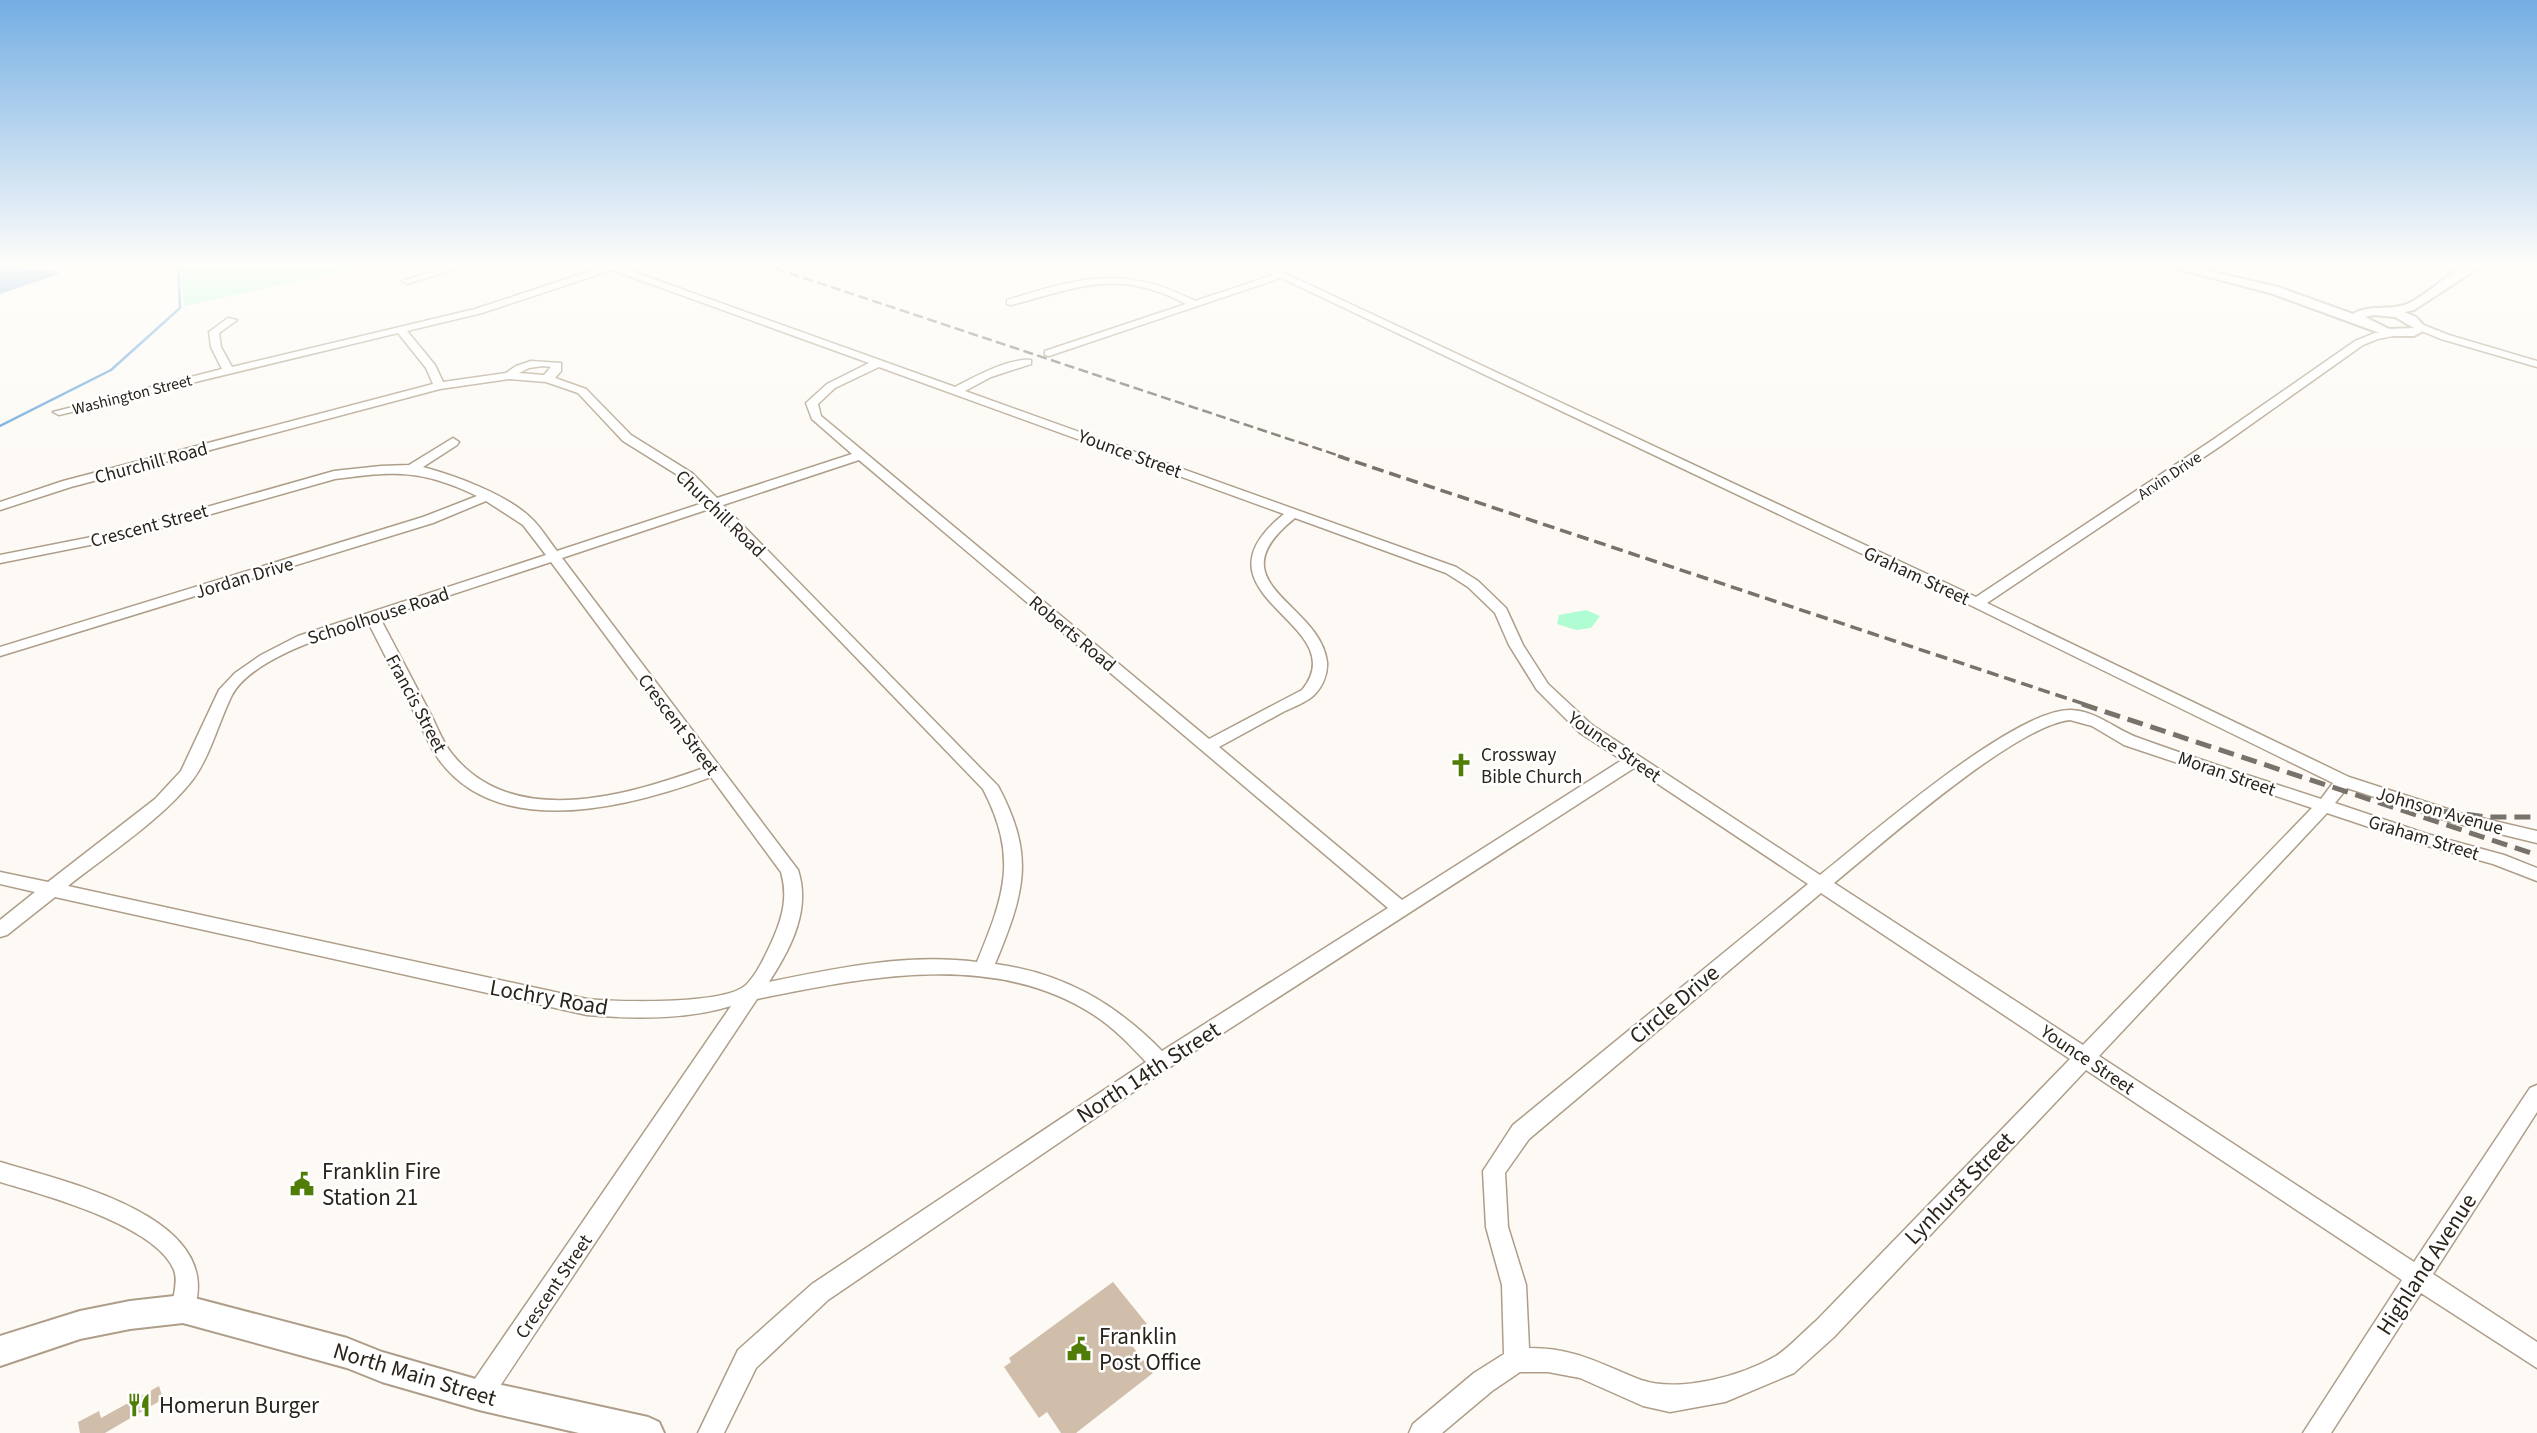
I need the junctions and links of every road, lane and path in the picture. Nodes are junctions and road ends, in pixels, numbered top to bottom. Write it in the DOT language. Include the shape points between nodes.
graph roads {
  1 [pos="216,331"];
  2 [pos="397,331"];
  3 [pos="402,331"];
  4 [pos="789,331"];
  5 [pos="1114,331"];
  6 [pos="1400,331"];
  7 [pos="2360,331"];
  8 [pos="2388,331"];
  9 [pos="2401,331"];
  10 [pos="2427,331"];
  11 [pos="2394,333"];
  12 [pos="2359,343"];
  13 [pos="1049,353"];
  14 [pos="1027,362"];
  15 [pos="878,363"];
  16 [pos="2537,363"];
  17 [pos="228,371"];
  18 [pos="439,386"];
  19 [pos="956,391"];
  20 [pos="59,412"];
  21 [pos="453,442"];
  22 [pos="861,455"];
  23 [pos="412,469"];
  24 [pos="485,497"];
  25 [pos="714,505"];
  26 [pos="0,506"];
  27 [pos="1293,513"];
  28 [pos="553,557"];
  29 [pos="0,559"];
  30 [pos="1977,603"];
  31 [pos="372,617"];
  32 [pos="0,652"];
  33 [pos="2130,741"];
  34 [pos="1209,746"];
  35 [pos="1633,761"];
  36 [pos="714,770"];
  37 [pos="2343,781"];
  38 [pos="2324,806"];
  39 [pos="2537,837"];
  40 [pos="2537,875"];
  41 [pos="0,878"];
  42 [pos="1822,882"];
  43 [pos="52,890"];
  44 [pos="1401,909"];
  45 [pos="0,930"];
  46 [pos="984,968"];
  47 [pos="749,994"];
  48 [pos="2084,1056"];
  49 [pos="1160,1063"];
  50 [pos="2537,1094"];
  51 [pos="0,1172"];
  52 [pos="2416,1278"];
  53 [pos="183,1310"];
  54 [pos="0,1351"];
  55 [pos="2537,1356"];
  56 [pos="1517,1360"];
  57 [pos="479,1395"];
  58 [pos="648,1433"];
  59 [pos="711,1433"];
  60 [pos="1422,1433"];
  61 [pos="2316,1433"];
  1 -- 17 [label="street" via="214,339"];
  2 -- 17 [label="street, Washington Street"];
  3 -- 18 [label="street" via="431,367"];
  4 -- 15 [label="street, Younce Street"];
  5 -- 13 [label="street"];
  6 -- 30 [label="street, Graham Street"];
  7 -- 12 [label="street"];
  8 -- 11 [label="street, Arvin Drive"];
  9 -- 11 [label="street, Arvin Drive"];
  10 -- 16 [label="street"];
  11 -- 12 [label="street, Arvin Drive"];
  12 -- 30 [label="street, Arvin Drive"];
  14 -- 19 [label="street"];
  15 -- 19 [label="street, Younce Street"];
  15 -- 22 [label="street, Roberts Road" via="823,390 812,403 816,417"];
  17 -- 20 [label="street, Washington Street"];
  18 -- 25 [label="street, Churchill Road" via="509,376 547,379 582,391 627,438 678,469"];
  18 -- 26 [label="street, Churchill Road" via="67,484"];
  19 -- 27 [label="street, Younce Street"];
  21 -- 23 [label="street"];
  22 -- 25 [label="street, Schoolhouse Road"];
  22 -- 34 [label="street, Roberts Road"];
  23 -- 24 [label="street, Crescent Street" via="439,475"];
  23 -- 29 [label="street, Crescent Street" via="334,475 86,542"];
  24 -- 28 [label="street, Crescent Street" via="508,507 527,523"];
  24 -- 32 [label="street, Jordan Drive" via="428,520"];
  25 -- 28 [label="street, Schoolhouse Road"];
  25 -- 46 [label="street, Churchill Road" via="990,786 1008,820 1016,857 1008,909"];
  27 -- 34 [label="street" via="1263,541 1258,578 1316,642 1319,679 1307,693"];
  27 -- 35 [label="street, Younce Street" via="1451,570 1473,584 1501,611 1542,687 1586,729"];
  28 -- 31 [label="street, Schoolhouse Road"];
  28 -- 36 [label="street, Crescent Street"];
  30 -- 37 [label="street, Graham Street"];
  31 -- 36 [label="street, Francis Street" via="446,758 459,773 491,794 544,804 592,803 630,798"];
  31 -- 43 [label="street, Schoolhouse Road" via="303,639 240,676 219,704 188,774 161,803"];
  33 -- 38 [label="street, Moran Street"];
  33 -- 42 [label="street, Circle Drive" via="2091,721 2065,715 2044,722 1938,790"];
  34 -- 44 [label="street, Roberts Road"];
  35 -- 42 [label="street, Younce Street"];
  35 -- 44 [label="street, North 14th Street"];
  36 -- 47 [label="street, Crescent Street" via="783,860 795,884 791,920 771,963"];
  37 -- 38 [label="street"];
  37 -- 39 [label="street, Johnson Avenue" via="2458,818"];
  38 -- 40 [label="street, Graham Street"];
  38 -- 48 [label="street, Lynhurst Street"];
  41 -- 43 [label="street, Lochry Road"];
  42 -- 48 [label="street, Younce Street"];
  42 -- 56 [label="street, Circle Drive" via="1521,1132 1494,1171 1497,1227 1514,1285"];
  43 -- 45 [label="street, Schoolhouse Road"];
  43 -- 47 [label="street, Lochry Road" via="587,1007 645,1009"];
  44 -- 49 [label="street, North 14th Street"];
  46 -- 47 [label="street, Lochry Road" via="889,969"];
  46 -- 49 [label="street, Lochry Road" via="1052,984 1093,1004 1129,1031"];
  47 -- 57 [label="street, Crescent Street"];
  48 -- 52 [label="street, Younce Street"];
  48 -- 56 [label="street, Lynhurst Street" via="1825,1329 1785,1364 1725,1389 1670,1399 1643,1393 1581,1366"];
  49 -- 59 [label="street, North 14th Street" via="820,1292 747,1359"];
  50 -- 52 [label="street, Highland Avenue"];
  51 -- 53 [label="street" via="121,1214 155,1232 185,1265 188,1287"];
  52 -- 55 [label="street, Younce Street"];
  52 -- 61 [label="street, Highland Avenue"];
  53 -- 54 [label="street, North Main Street" via="80,1325"];
  53 -- 57 [label="street, North Main Street" via="347,1353"];
  56 -- 60 [label="street"];
  57 -- 58 [label="street, North Main Street"];
}
